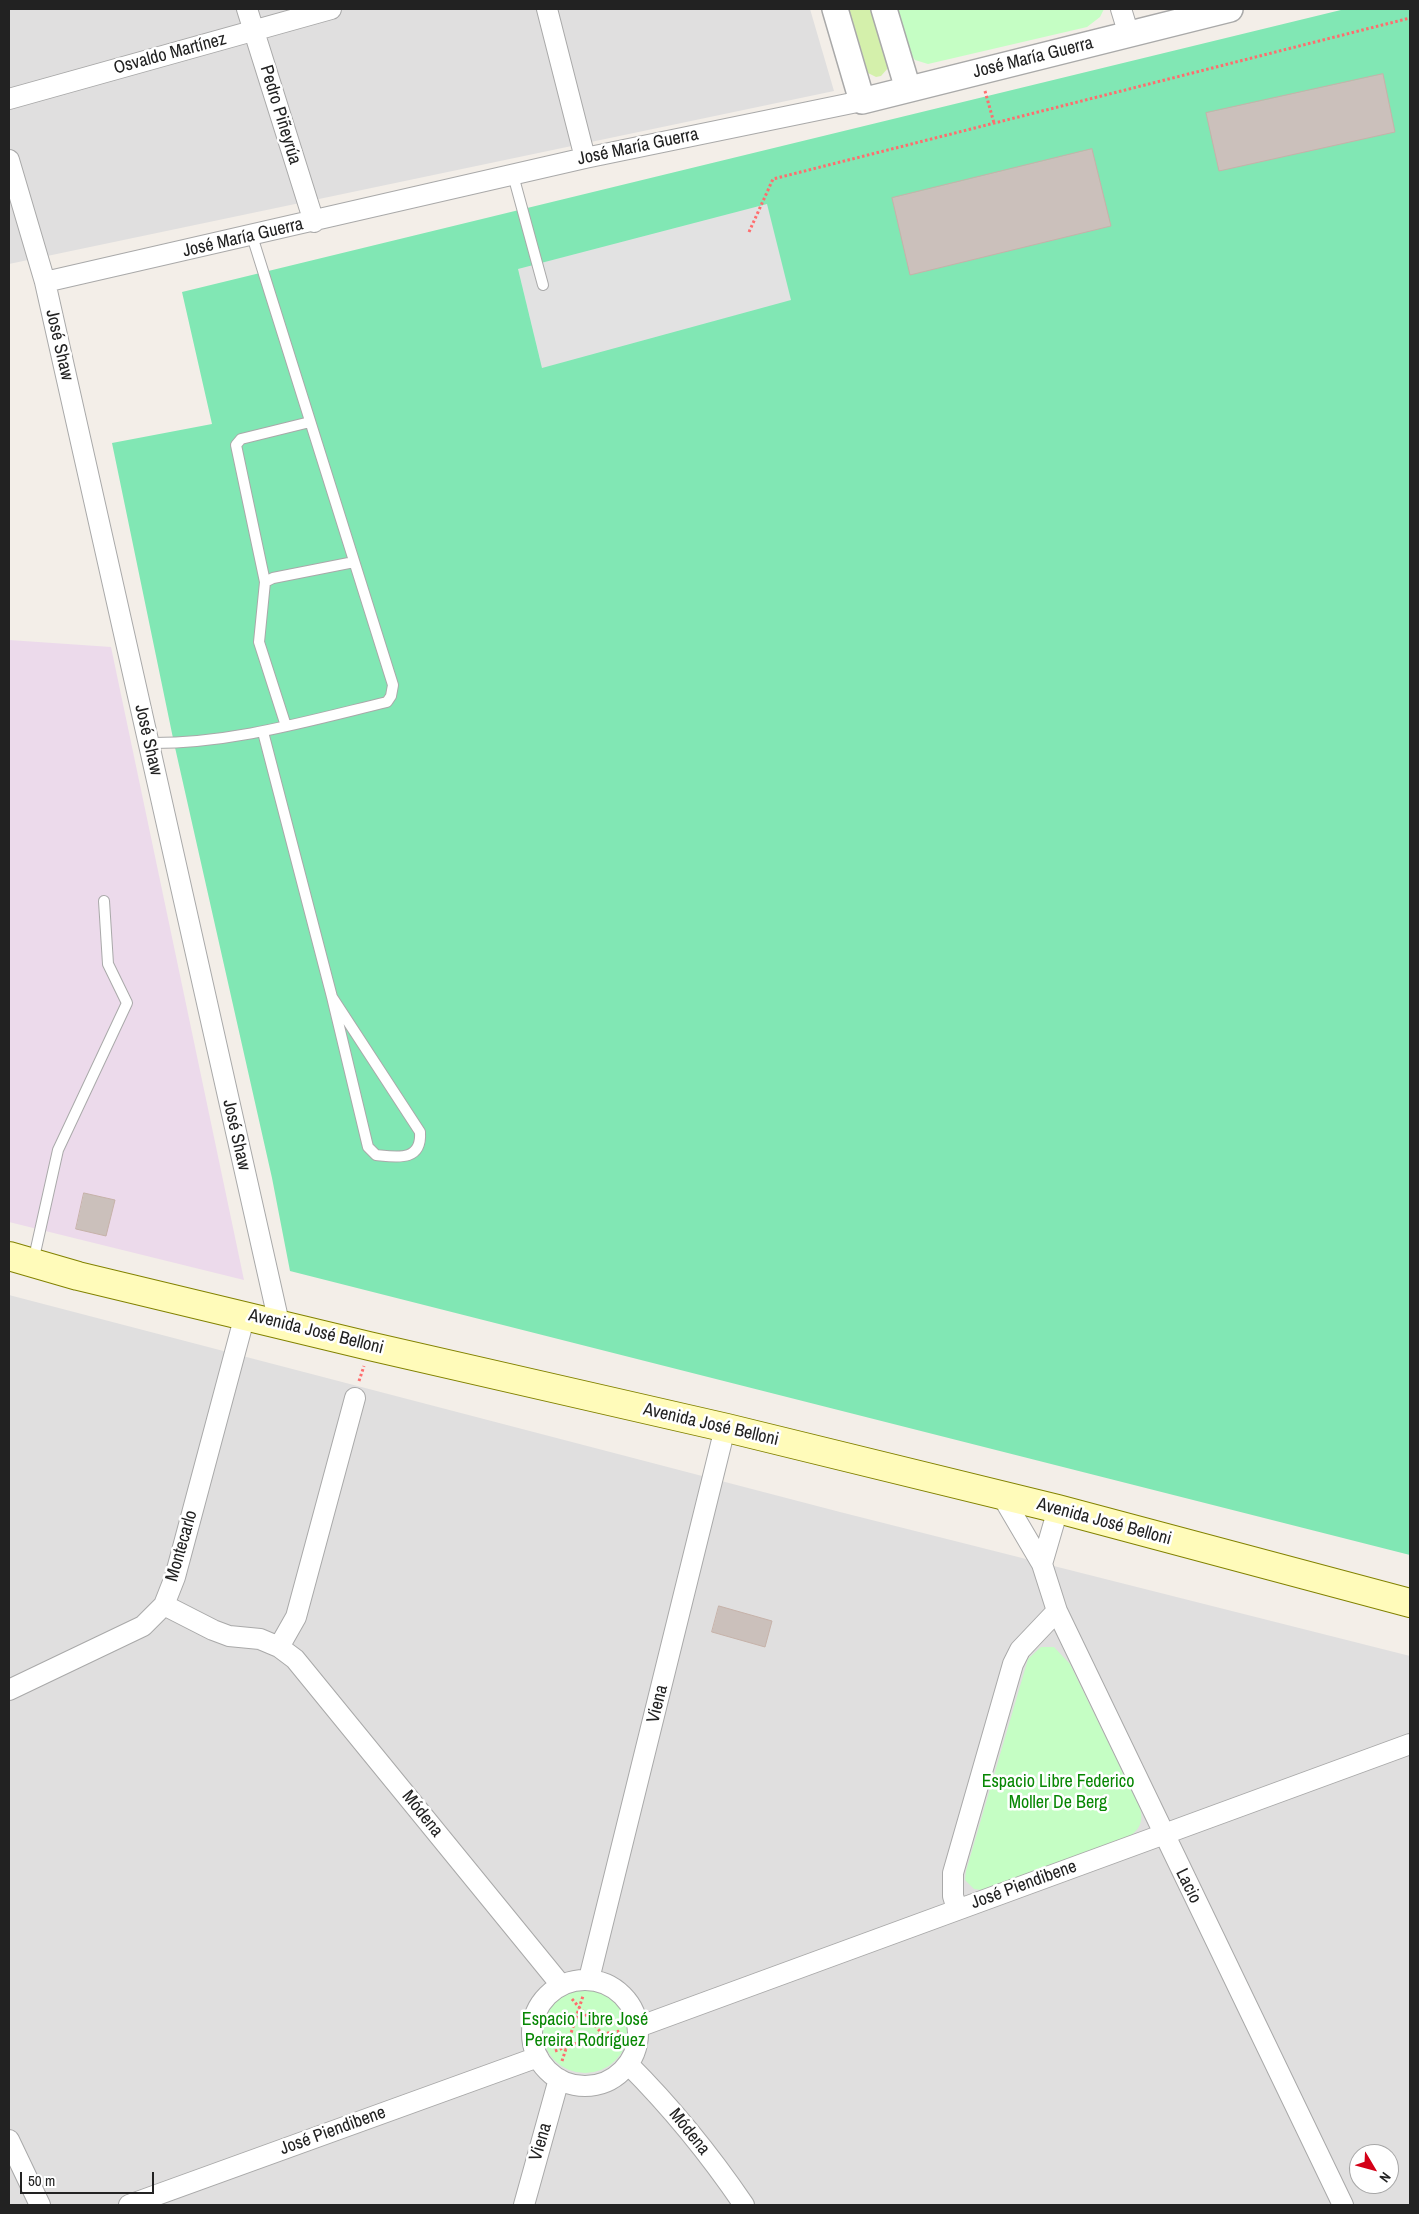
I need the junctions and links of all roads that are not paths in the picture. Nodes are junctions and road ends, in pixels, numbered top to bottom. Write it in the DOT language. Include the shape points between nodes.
graph roads {
  1 [pos="247,9"];
  2 [pos="331,9"];
  3 [pos="547,9"];
  4 [pos="835,9"];
  5 [pos="884,9"];
  6 [pos="1121,9"];
  7 [pos="1230,9"];
  8 [pos="254,31"];
  9 [pos="1129,35"];
  10 [pos="908,89"];
  11 [pos="9,99"];
  12 [pos="862,101"];
  13 [pos="585,158"];
  14 [pos="9,160"];
  15 [pos="513,175"];
  16 [pos="314,222"];
  17 [pos="252,236"];
  18 [pos="45,282"];
  19 [pos="543,285"];
  20 [pos="310,422"];
  21 [pos="354,562"];
  22 [pos="265,582"];
  23 [pos="286,726"];
  24 [pos="262,732"];
  25 [pos="148,743"];
  26 [pos="104,900"];
  27 [pos="332,997"];
  28 [pos="21,1260"];
  29 [pos="245,1315"];
  30 [pos="278,1323"];
  31 [pos="355,1398"];
  32 [pos="725,1428"];
  33 [pos="1002,1496"];
  34 [pos="1058,1509"];
  35 [pos="1042,1564"];
  36 [pos="1410,1603"];
  37 [pos="164,1605"];
  38 [pos="1057,1611"];
  39 [pos="279,1647"];
  40 [pos="9,1690"];
  41 [pos="1410,1744"];
  42 [pos="1163,1835"];
  43 [pos="957,1908"];
  44 [pos="589,1979"];
  45 [pos="561,1985"];
  46 [pos="638,2027"];
  47 [pos="538,2058"];
  48 [pos="628,2064"];
  49 [pos="559,2079"];
  50 [pos="9,2140"];
  51 [pos="40,2205"];
  52 [pos="129,2205"];
  53 [pos="524,2205"];
  54 [pos="744,2205"];
  55 [pos="1344,2205"];
  1 -- 8 [label="street, Pedro Piñeyrúa"];
  2 -- 8 [label="street, Osvaldo Martínez"];
  3 -- 13 [label="street"];
  4 -- 12 [label="street"];
  5 -- 10 [label="street"];
  6 -- 9 [label="street"];
  7 -- 9 [label="street, José María Guerra"];
  8 -- 11 [label="street, Osvaldo Martínez"];
  8 -- 16 [label="street, Pedro Piñeyrúa"];
  9 -- 10 [label="street, José María Guerra"];
  10 -- 12 [label="street, José María Guerra"];
  12 -- 13 [label="street, José María Guerra"];
  13 -- 15 [label="street, José María Guerra"];
  14 -- 18 [label="street, José Shaw"];
  15 -- 16 [label="street, José María Guerra"];
  15 -- 19 [label="lane"];
  16 -- 17 [label="street, José María Guerra"];
  17 -- 18 [label="street, José María Guerra"];
  17 -- 20 [label="lane"];
  18 -- 25 [label="street, José Shaw"];
  20 -- 21 [label="lane"];
  20 -- 22 [label="lane" via="240,439 236,446"];
  21 -- 22 [label="lane"];
  21 -- 23 [label="lane" via="392,685 392,696 387,702"];
  22 -- 23 [label="lane" via="259,642"];
  23 -- 24 [label="lane"];
  24 -- 25 [label="lane" via="202,742"];
  24 -- 27 [label="lane"];
  25 -- 30 [label="street, José Shaw"];
  26 -- 28 [label="lane" via="108,964 127,1003 58,1150"];
  27 -- 27 [label="lane" via="420,1132 417,1150 407,1156 376,1154 368,1147"];
  28 -- 29 [label="main road, Avenida José Belloni"];
  29 -- 30 [label="main road, Avenida José Belloni"];
  29 -- 37 [label="street, Montecarlo" via="175,1577"];
  30 -- 32 [label="main road, Avenida José Belloni"];
  31 -- 39 [label="street" via="296,1616"];
  32 -- 33 [label="main road, Avenida José Belloni"];
  32 -- 44 [label="street, Viena"];
  33 -- 34 [label="main road, Avenida José Belloni"];
  33 -- 35 [label="street, Lacio"];
  34 -- 35 [label="street"];
  34 -- 36 [label="main road, Avenida José Belloni"];
  35 -- 38 [label="street, Lacio"];
  37 -- 39 [label="street, Módena" via="229,1636 260,1639"];
  37 -- 40 [label="street, Montecarlo" via="143,1626"];
  38 -- 42 [label="street, Lacio"];
  38 -- 43 [label="street" via="1020,1650 1013,1664 953,1874 953,1896"];
  39 -- 45 [label="street, Módena" via="295,1659"];
  41 -- 42 [label="street, José Piendibene"];
  42 -- 43 [label="street, José Piendibene"];
  42 -- 55 [label="street, Lacio"];
  43 -- 46 [label="street, José Piendibene"];
  44 -- 45 [label="street"];
  44 -- 46 [label="street" via="607,1984 622,1994 635,2015"];
  45 -- 47 [label="street" via="549,1993 534,2016 533,2044"];
  46 -- 48 [label="street" via="636,2046"];
  47 -- 49 [label="street" via="550,2074"];
  47 -- 52 [label="street, José Piendibene"];
  48 -- 49 [label="street" via="619,2074 596,2084 571,2084"];
  48 -- 54 [label="street, Módena" via="701,2146"];
  49 -- 53 [label="street, Viena"];
  50 -- 51 [label="street"];
}
